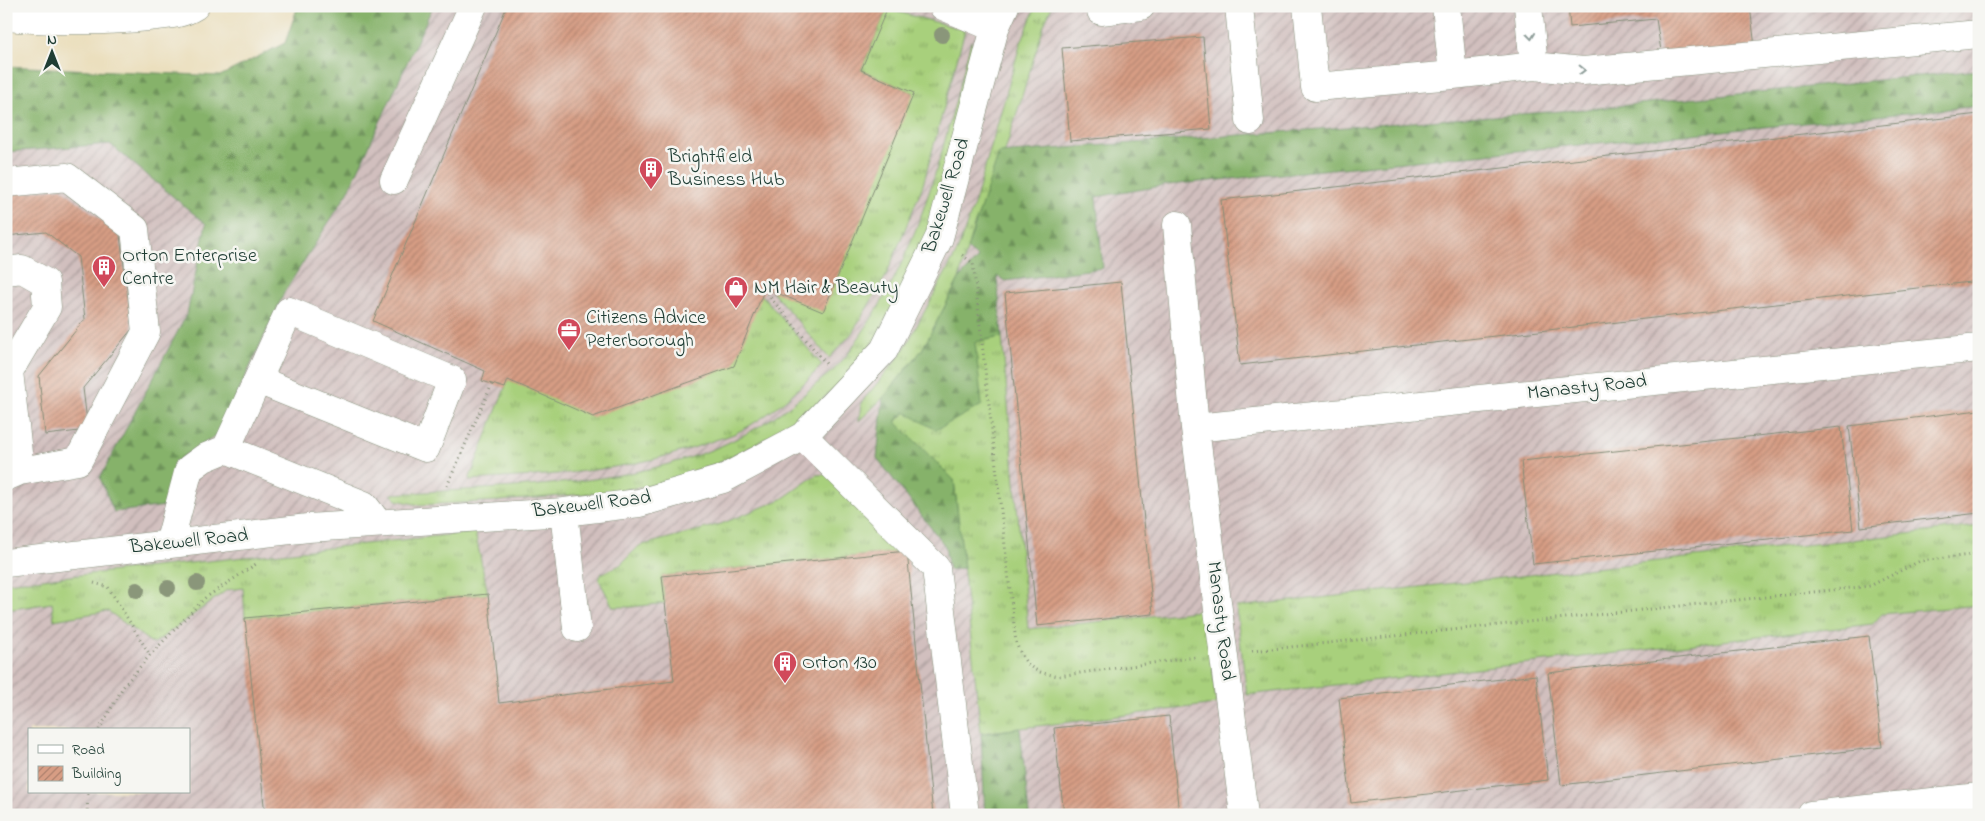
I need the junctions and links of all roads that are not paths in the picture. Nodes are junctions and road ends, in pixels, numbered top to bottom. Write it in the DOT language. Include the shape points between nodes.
graph roads {
  1 [pos="196,6"];
  2 [pos="473,6"];
  3 [pos="943,6"];
  4 [pos="1141,6"];
  5 [pos="1239,6"];
  6 [pos="1307,6"];
  7 [pos="1446,6"];
  8 [pos="1528,6"];
  9 [pos="1101,11"];
  10 [pos="6,17"];
  11 [pos="1000,17"];
  12 [pos="1979,34"];
  13 [pos="1534,66"];
  14 [pos="1453,75"];
  15 [pos="1250,121"];
  16 [pos="394,180"];
  17 [pos="6,183"];
  18 [pos="1177,225"];
  19 [pos="6,271"];
  20 [pos="1979,348"];
  21 [pos="258,380"];
  22 [pos="1195,428"];
  23 [pos="803,436"];
  24 [pos="226,448"];
  25 [pos="13,474"];
  26 [pos="564,512"];
  27 [pos="378,524"];
  28 [pos="169,544"];
  29 [pos="6,563"];
  30 [pos="577,628"];
  31 [pos="1979,797"];
  32 [pos="965,815"];
  33 [pos="1244,815"];
  34 [pos="1811,815"];
  1 -- 10 [label="street" via="184,13 117,20 67,22"];
  2 -- 16 [label="street"];
  3 -- 11 [label="street"];
  4 -- 9 [label="street"];
  5 -- 15 [label="street"];
  6 -- 14 [label="street" via="1315,87"];
  7 -- 14 [label="street"];
  8 -- 13 [label="street, one-way"];
  11 -- 23 [label="street, Bakewell Road" via="939,238 884,350"];
  13 -- 12 [label="street, one-way" via="1583,71"];
  13 -- 14 [label="street"];
  17 -- 25 [label="street" via="67,177 135,229 146,332 78,462"];
  18 -- 22 [label="street, Manasty Road"];
  19 -- 25 [label="street" via="22,269 45,282 47,307 8,371"];
  20 -- 22 [label="street, Manasty Road"];
  21 -- 21 [label="street" via="289,310 452,380 426,448"];
  21 -- 24 [label="street"];
  22 -- 33 [label="street, Manasty Road"];
  23 -- 26 [label="street, Bakewell Road" via="723,479 639,503"];
  23 -- 32 [label="street" via="936,568"];
  24 -- 27 [label="street" via="364,505"];
  24 -- 28 [label="street" via="190,469"];
  26 -- 27 [label="street, Bakewell Road"];
  26 -- 30 [label="street"];
  27 -- 28 [label="street, Bakewell Road" via="308,528"];
  28 -- 29 [label="street, Bakewell Road"];
  31 -- 34 [label="street"];
}
